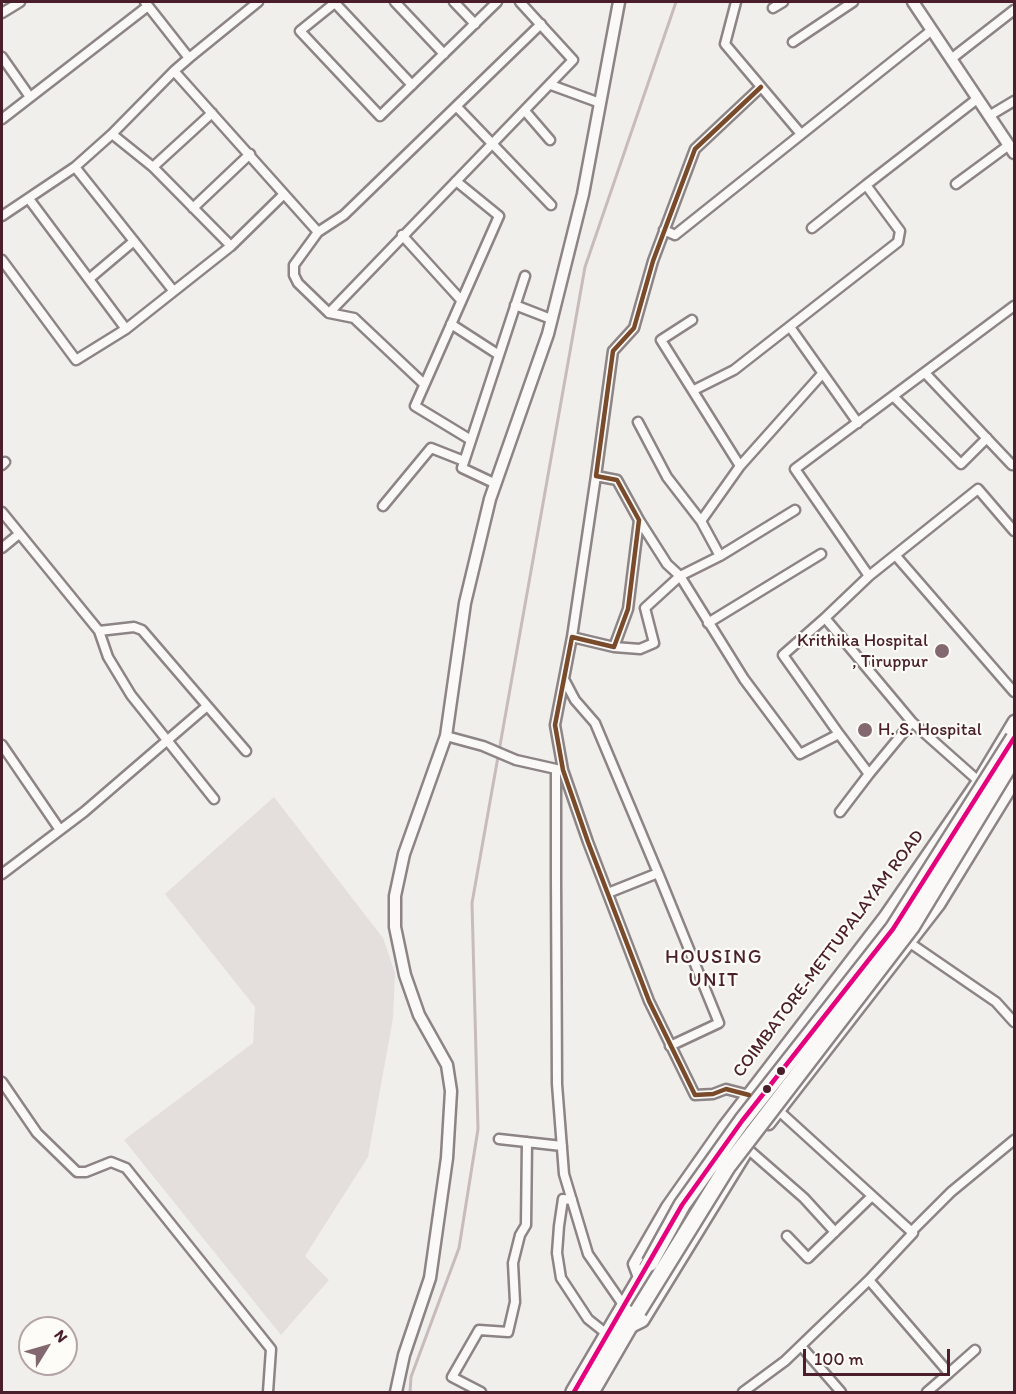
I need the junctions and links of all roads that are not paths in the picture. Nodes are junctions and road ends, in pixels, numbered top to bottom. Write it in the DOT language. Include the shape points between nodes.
graph roads {
  1 [pos="20,2"];
  2 [pos="258,2"];
  3 [pos="335,2"];
  4 [pos="395,2"];
  5 [pos="454,2"];
  6 [pos="497,2"];
  7 [pos="520,2"];
  8 [pos="619,2"];
  9 [pos="736,2"];
  10 [pos="783,2"];
  11 [pos="853,2"];
  12 [pos="914,2"];
  13 [pos="147,4"];
  14 [pos="773,8"];
  15 [pos="1014,10"];
  16 [pos="2,13"];
  17 [pos="475,24"];
  18 [pos="542,24"];
  19 [pos="932,30"];
  20 [pos="793,42"];
  21 [pos="444,54"];
  22 [pos="2,57"];
  23 [pos="189,58"];
  24 [pos="951,59"];
  25 [pos="174,71"];
  26 [pos="412,85"];
  27 [pos="551,85"];
  28 [pos="761,87"];
  29 [pos="30,98"];
  30 [pos="976,99"];
  31 [pos="1014,101"];
  32 [pos="600,103"];
  33 [pos="457,107"];
  34 [pos="525,111"];
  35 [pos="212,113"];
  36 [pos="989,116"];
  37 [pos="2,119"];
  38 [pos="112,134"];
  39 [pos="801,134"];
  40 [pos="550,140"];
  41 [pos="492,143"];
  42 [pos="1012,149"];
  43 [pos="250,154"];
  44 [pos="75,167"];
  45 [pos="153,167"];
  46 [pos="456,181"];
  47 [pos="866,184"];
  48 [pos="956,184"];
  49 [pos="285,194"];
  50 [pos="30,199"];
  51 [pos="551,205"];
  52 [pos="193,208"];
  53 [pos="2,216"];
  54 [pos="812,228"];
  55 [pos="664,230"];
  56 [pos="318,232"];
  57 [pos="402,235"];
  58 [pos="134,241"];
  59 [pos="231,246"];
  60 [pos="2,260"];
  61 [pos="525,276"];
  62 [pos="89,279"];
  63 [pos="172,289"];
  64 [pos="461,300"];
  65 [pos="515,305"];
  66 [pos="1014,306"];
  67 [pos="329,313"];
  68 [pos="551,319"];
  69 [pos="692,320"];
  70 [pos="451,324"];
  71 [pos="790,327"];
  72 [pos="126,329"];
  73 [pos="499,355"];
  74 [pos="822,374"];
  75 [pos="926,374"];
  76 [pos="424,384"];
  77 [pos="694,390"];
  78 [pos="894,397"];
  79 [pos="638,422"];
  80 [pos="858,423"];
  81 [pos="987,438"];
  82 [pos="471,440"];
  83 [pos="464,461"];
  84 [pos="1012,465"];
  85 [pos="740,466"];
  86 [pos="596,476"];
  87 [pos="496,484"];
  88 [pos="382,506"];
  89 [pos="795,510"];
  90 [pos="2,512"];
  91 [pos="639,520"];
  92 [pos="701,521"];
  93 [pos="1014,531"];
  94 [pos="19,534"];
  95 [pos="2,548"];
  96 [pos="821,554"];
  97 [pos="720,556"];
  98 [pos="896,556"];
  99 [pos="680,576"];
  100 [pos="869,576"];
  101 [pos="825,618"];
  102 [pos="708,623"];
  103 [pos="99,631"];
  104 [pos="572,637"];
  105 [pos="614,647"];
  106 [pos="565,681"];
  107 [pos="1014,692"];
  108 [pos="206,707"];
  109 [pos="1014,721"];
  110 [pos="912,722"];
  111 [pos="839,734"];
  112 [pos="446,736"];
  113 [pos="1014,738"];
  114 [pos="167,742"];
  115 [pos="2,745"];
  116 [pos="246,751"];
  117 [pos="1014,757"];
  118 [pos="560,769"];
  119 [pos="869,774"];
  120 [pos="978,781"];
  121 [pos="1014,783"];
  122 [pos="214,799"];
  123 [pos="1003,801"];
  124 [pos="840,812"];
  125 [pos="60,830"];
  126 [pos="658,873"];
  127 [pos="2,874"];
  128 [pos="608,893"];
  129 [pos="910,943"];
  130 [pos="1014,1022"];
  131 [pos="670,1046"];
  132 [pos="2,1082"];
  133 [pos="749,1095"];
  134 [pos="779,1111"];
  135 [pos="498,1139"];
  136 [pos="1014,1140"];
  137 [pos="527,1142"];
  138 [pos="562,1146"];
  139 [pos="749,1150"];
  140 [pos="872,1196"];
  141 [pos="572,1200"];
  142 [pos="835,1232"];
  143 [pos="911,1232"];
  144 [pos="787,1236"];
  145 [pos="640,1280"];
  146 [pos="869,1280"];
  147 [pos="631,1308"];
  148 [pos="627,1329"];
  149 [pos="608,1335"];
  150 [pos="801,1346"];
  151 [pos="975,1350"];
  152 [pos="949,1373"];
  153 [pos="268,1392"];
  154 [pos="396,1392"];
  155 [pos="481,1392"];
  156 [pos="574,1392"];
  157 [pos="591,1392"];
  158 [pos="743,1392"];
  159 [pos="841,1392"];
  160 [pos="927,1392"];
  1 -- 16 [label="street"];
  2 -- 23 [label="street"];
  3 -- 26 [label="street"];
  3 -- 26 [label="street" via="300,31 381,116"];
  4 -- 21 [label="street"];
  5 -- 17 [label="street"];
  6 -- 17 [label="street"];
  7 -- 18 [label="street"];
  8 -- 32 [label="main road"];
  9 -- 28 [label="street" via="724,44"];
  10 -- 14 [label="street"];
  11 -- 20 [label="street"];
  12 -- 19 [label="main road"];
  13 -- 23 [label="street"];
  13 -- 29 [label="street"];
  15 -- 24 [label="street"];
  17 -- 21 [label="street"];
  18 -- 27 [label="street" via="573,60"];
  18 -- 33 [label="street"];
  19 -- 24 [label="main road"];
  19 -- 39 [label="street"];
  21 -- 26 [label="street"];
  22 -- 29 [label="street"];
  23 -- 25 [label="street"];
  24 -- 30 [label="main road"];
  25 -- 35 [label="street"];
  25 -- 38 [label="street"];
  27 -- 32 [label="street"];
  27 -- 34 [label="street"];
  28 -- 39 [label="street"];
  28 -- 55 [label="street" via="695,149"];
  29 -- 37 [label="street"];
  30 -- 36 [label="main road"];
  30 -- 47 [label="street"];
  31 -- 36 [label="street"];
  32 -- 68 [label="main road"];
  33 -- 41 [label="street"];
  33 -- 56 [label="street" via="344,215"];
  34 -- 40 [label="street"];
  34 -- 41 [label="street"];
  35 -- 43 [label="street"];
  35 -- 45 [label="street"];
  36 -- 42 [label="main road"];
  38 -- 44 [label="street"];
  38 -- 45 [label="street"];
  39 -- 55 [label="street" via="675,235"];
  41 -- 46 [label="street"];
  41 -- 51 [label="street"];
  42 -- 48 [label="street"];
  43 -- 49 [label="street"];
  43 -- 52 [label="street"];
  44 -- 50 [label="street"];
  44 -- 58 [label="street"];
  45 -- 52 [label="street"];
  46 -- 57 [label="street"];
  46 -- 64 [label="street" via="499,216"];
  47 -- 54 [label="street"];
  47 -- 71 [label="street" via="901,238"];
  49 -- 56 [label="street"];
  49 -- 59 [label="street"];
  50 -- 53 [label="street"];
  50 -- 62 [label="street"];
  52 -- 59 [label="street"];
  55 -- 86 [label="street" via="634,328 613,351"];
  56 -- 67 [label="street" via="298,257 294,275"];
  57 -- 64 [label="street"];
  57 -- 67 [label="street"];
  58 -- 62 [label="street"];
  58 -- 63 [label="street"];
  59 -- 63 [label="street"];
  60 -- 72 [label="street" via="76,360"];
  61 -- 65 [label="street"];
  62 -- 72 [label="street"];
  63 -- 72 [label="street"];
  64 -- 70 [label="street"];
  65 -- 68 [label="street"];
  65 -- 73 [label="street"];
  66 -- 75 [label="street"];
  67 -- 76 [label="street" via="354,318"];
  68 -- 87 [label="main road"];
  69 -- 77 [label="street" via="661,340"];
  70 -- 73 [label="street"];
  70 -- 76 [label="street"];
  71 -- 74 [label="street"];
  71 -- 77 [label="street" via="734,370"];
  73 -- 82 [label="street"];
  74 -- 80 [label="street"];
  74 -- 85 [label="street"];
  75 -- 78 [label="street"];
  75 -- 81 [label="street"];
  76 -- 82 [label="street" via="415,406"];
  77 -- 85 [label="street"];
  78 -- 80 [label="street"];
  78 -- 81 [label="street" via="961,464"];
  79 -- 92 [label="street" via="668,477"];
  80 -- 100 [label="street" via="795,469"];
  81 -- 84 [label="street"];
  82 -- 83 [label="street"];
  83 -- 87 [label="street" via="462,468"];
  83 -- 88 [label="street" via="431,448"];
  85 -- 92 [label="street"];
  86 -- 91 [label="street" via="617,480"];
  86 -- 104 [label="street"];
  87 -- 112 [label="main road" via="465,603"];
  89 -- 97 [label="street"];
  90 -- 94 [label="street"];
  91 -- 99 [label="street" via="666,564"];
  91 -- 105 [label="street" via="628,609"];
  92 -- 97 [label="street"];
  93 -- 98 [label="street" via="978,489"];
  94 -- 95 [label="street"];
  94 -- 103 [label="street"];
  96 -- 102 [label="street"];
  97 -- 99 [label="street"];
  98 -- 100 [label="street"];
  98 -- 107 [label="street"];
  99 -- 102 [label="street"];
  99 -- 105 [label="street" via="645,608 654,643 640,649"];
  100 -- 101 [label="street"];
  101 -- 110 [label="street"];
  101 -- 111 [label="street" via="783,654"];
  102 -- 111 [label="street" via="800,754"];
  103 -- 108 [label="street" via="134,627 142,630"];
  103 -- 114 [label="street" via="108,657 131,695"];
  104 -- 105 [label="street"];
  104 -- 106 [label="street"];
  106 -- 118 [label="street" via="555,725"];
  106 -- 126 [label="street" via="595,723"];
  108 -- 114 [label="street"];
  108 -- 116 [label="street"];
  109 -- 120 [label="main road, COIMBATORE-METTUPALAYAM ROAD"];
  110 -- 119 [label="street"];
  110 -- 120 [label="street"];
  111 -- 119 [label="street"];
  112 -- 118 [label="street" via="516,760"];
  112 -- 154 [label="main road" via="404,854 395,896 395,927 405,975 419,1015 447,1065 451,1091 447,1158 430,1278"];
  113 -- 145 [label="highway, bridge" via="893,929 742,1121 682,1205"];
  114 -- 122 [label="street"];
  114 -- 125 [label="street"];
  115 -- 125 [label="street"];
  117 -- 147 [label="highway, bridge" via="911,927 727,1167"];
  118 -- 128 [label="street"];
  118 -- 138 [label="street" via="557,1084"];
  119 -- 124 [label="street"];
  120 -- 123 [label="street"];
  120 -- 133 [label="main road, COIMBATORE-METTUPALAYAM ROAD" via="885,916"];
  121 -- 123 [label="main road"];
  123 -- 129 [label="main road" via="939,905"];
  125 -- 127 [label="street"];
  126 -- 128 [label="street"];
  126 -- 131 [label="street" via="719,1023"];
  128 -- 131 [label="street"];
  129 -- 130 [label="street" via="996,1002"];
  129 -- 134 [label="main road"];
  131 -- 133 [label="street" via="695,1095 726,1089"];
  132 -- 153 [label="street" via="37,1133 77,1172 111,1162 126,1168 271,1349"];
  133 -- 145 [label="main road, COIMBATORE-METTUPALAYAM ROAD" via="667,1207 640,1252 634,1264"];
  134 -- 139 [label="main road"];
  134 -- 140 [label="street"];
  135 -- 137 [label="street"];
  136 -- 143 [label="street" via="951,1192"];
  137 -- 138 [label="street"];
  137 -- 155 [label="street" via="526,1225 513,1263 515,1302 508,1332 479,1330 452,1377"];
  138 -- 141 [label="street" via="564,1174"];
  139 -- 142 [label="street" via="804,1198"];
  139 -- 148 [label="main road" via="643,1321"];
  140 -- 142 [label="street"];
  140 -- 143 [label="street"];
  141 -- 147 [label="street" via="588,1254"];
  141 -- 149 [label="street" via="563,1199 557,1253 561,1278 588,1319"];
  142 -- 144 [label="street" via="808,1258"];
  143 -- 146 [label="street"];
  145 -- 147 [label="highway"];
  146 -- 150 [label="street"];
  146 -- 152 [label="street"];
  147 -- 148 [label="highway"];
  147 -- 149 [label="highway"];
  148 -- 157 [label="highway"];
  149 -- 156 [label="highway"];
  150 -- 158 [label="street"];
  150 -- 159 [label="street"];
  151 -- 152 [label="street"];
  152 -- 160 [label="street"];
}
